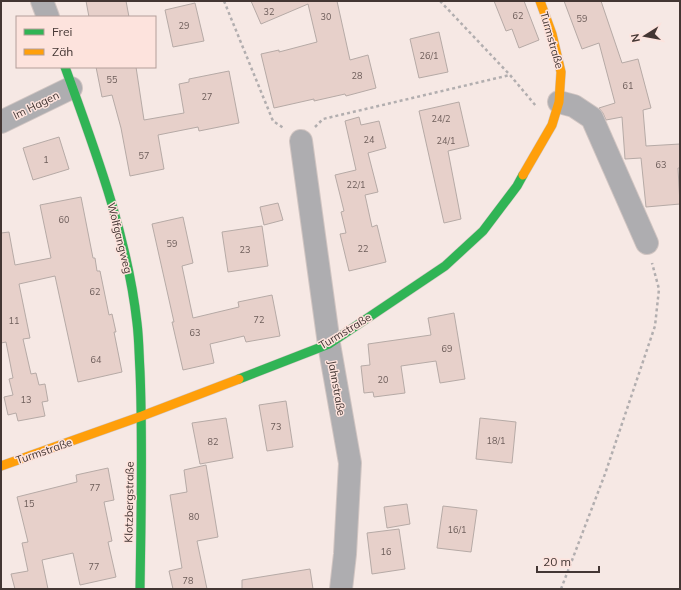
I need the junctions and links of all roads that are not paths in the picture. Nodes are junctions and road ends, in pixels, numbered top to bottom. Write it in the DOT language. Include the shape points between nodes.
graph roads {
  1 [pos="42,1"];
  2 [pos="540,1"];
  3 [pos="48,16"];
  4 [pos="65,68"];
  5 [pos="72,88"];
  6 [pos="559,102"];
  7 [pos="1,122"];
  8 [pos="301,141"];
  9 [pos="647,243"];
  10 [pos="329,344"];
  11 [pos="142,416"];
  12 [pos="1,466"];
  13 [pos="140,589"];
  14 [pos="341,589"];
  1 -- 3 [label="street"];
  2 -- 6 [label="street, Turmstraße" via="552,34 561,72"];
  4 -- 5 [label="street, Wolfgangweg"];
  5 -- 7 [label="street, Im Hagen"];
  5 -- 11 [label="street, Wolfgangweg" via="115,213 129,272 137,323"];
  6 -- 9 [label="street" via="574,106 592,118"];
  6 -- 10 [label="street, Turmstraße" via="552,124 517,186 483,231 445,266"];
  8 -- 10 [label="street, Jahnstraße"];
  10 -- 11 [label="street, Turmstraße"];
  10 -- 14 [label="street, Jahnstraße" via="350,463"];
  11 -- 12 [label="street, Turmstraße"];
  11 -- 13 [label="street, Klotzbergstraße"];
}
